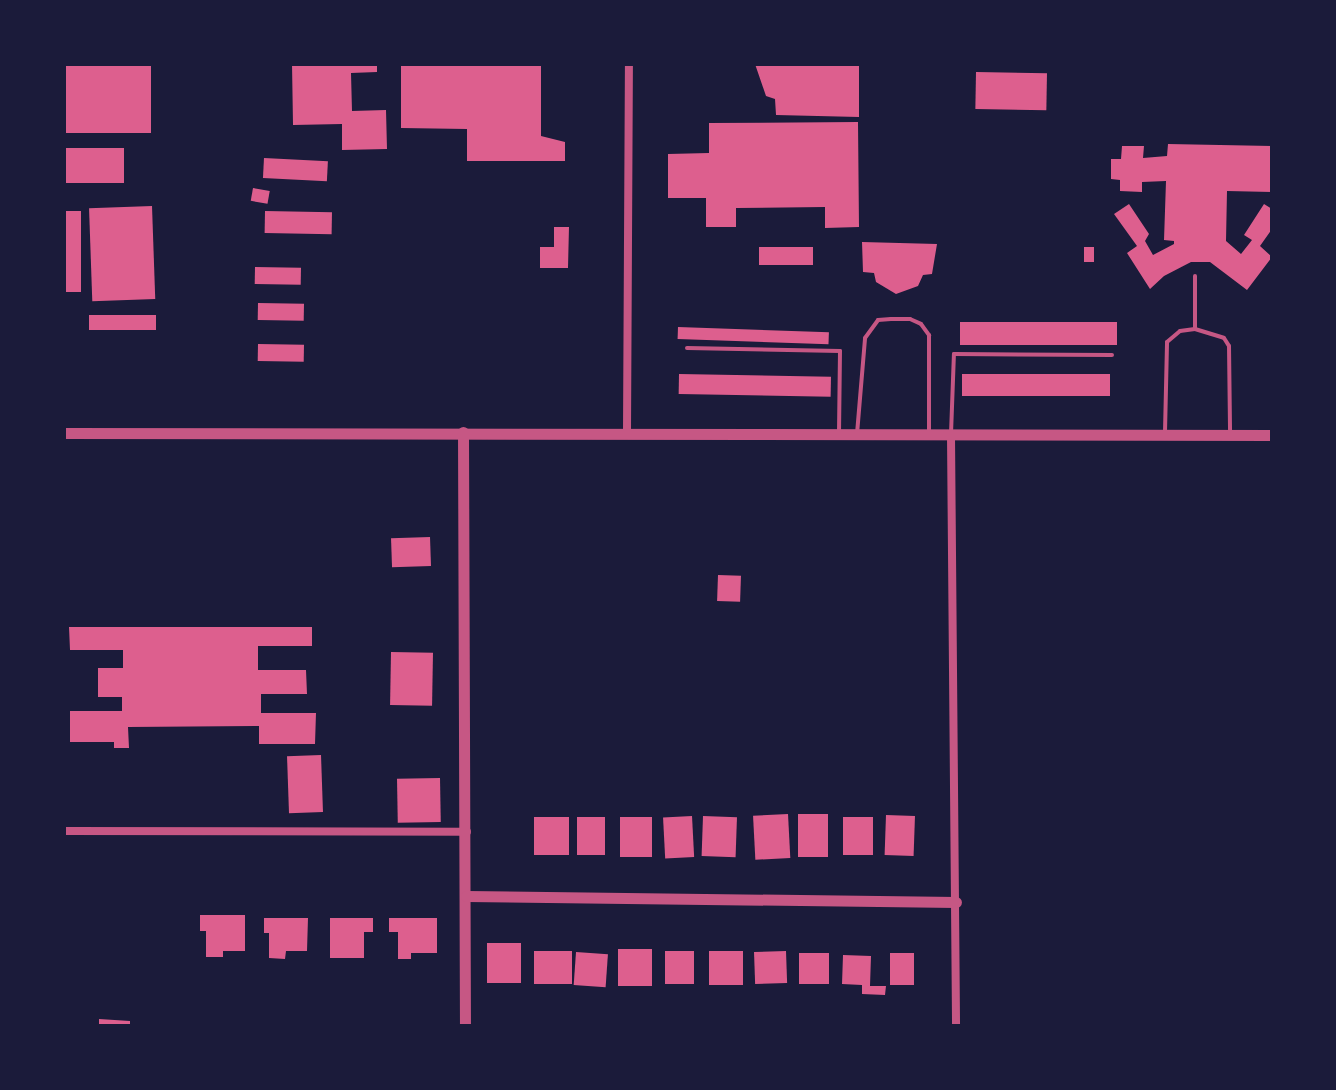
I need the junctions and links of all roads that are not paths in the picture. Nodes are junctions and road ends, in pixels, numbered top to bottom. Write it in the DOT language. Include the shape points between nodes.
graph roads {
  1 [pos="629,64"];
  2 [pos="1195,276"];
  3 [pos="1195,329"];
  4 [pos="687,348"];
  5 [pos="1112,355"];
  6 [pos="463,432"];
  7 [pos="627,432"];
  8 [pos="64,433"];
  9 [pos="839,435"];
  10 [pos="857,435"];
  11 [pos="1272,435"];
  12 [pos="929,436"];
  13 [pos="951,436"];
  14 [pos="1165,436"];
  15 [pos="1230,436"];
  16 [pos="64,831"];
  17 [pos="467,832"];
  18 [pos="466,896"];
  19 [pos="956,902"];
  20 [pos="465,1026"];
  21 [pos="956,1026"];
  1 -- 7 [label="street"];
  2 -- 3 [label="lane"];
  3 -- 14 [label="lane" via="1180,331 1167,342"];
  3 -- 15 [label="lane" via="1224,338 1229,346"];
  4 -- 9 [label="lane" via="840,351"];
  5 -- 13 [label="lane" via="954,354"];
  6 -- 7 [label="street"];
  6 -- 8 [label="street"];
  6 -- 17 [label="street"];
  7 -- 9 [label="street"];
  9 -- 10 [label="street"];
  10 -- 12 [label="street"];
  10 -- 12 [label="lane" via="865,338 878,320 910,319 929,335"];
  11 -- 15 [label="street"];
  12 -- 13 [label="street"];
  13 -- 14 [label="street"];
  13 -- 19 [label="street"];
  14 -- 15 [label="street"];
  16 -- 17 [label="street"];
  17 -- 18 [label="street"];
  18 -- 19 [label="street"];
  18 -- 20 [label="street"];
  19 -- 21 [label="street"];
}
